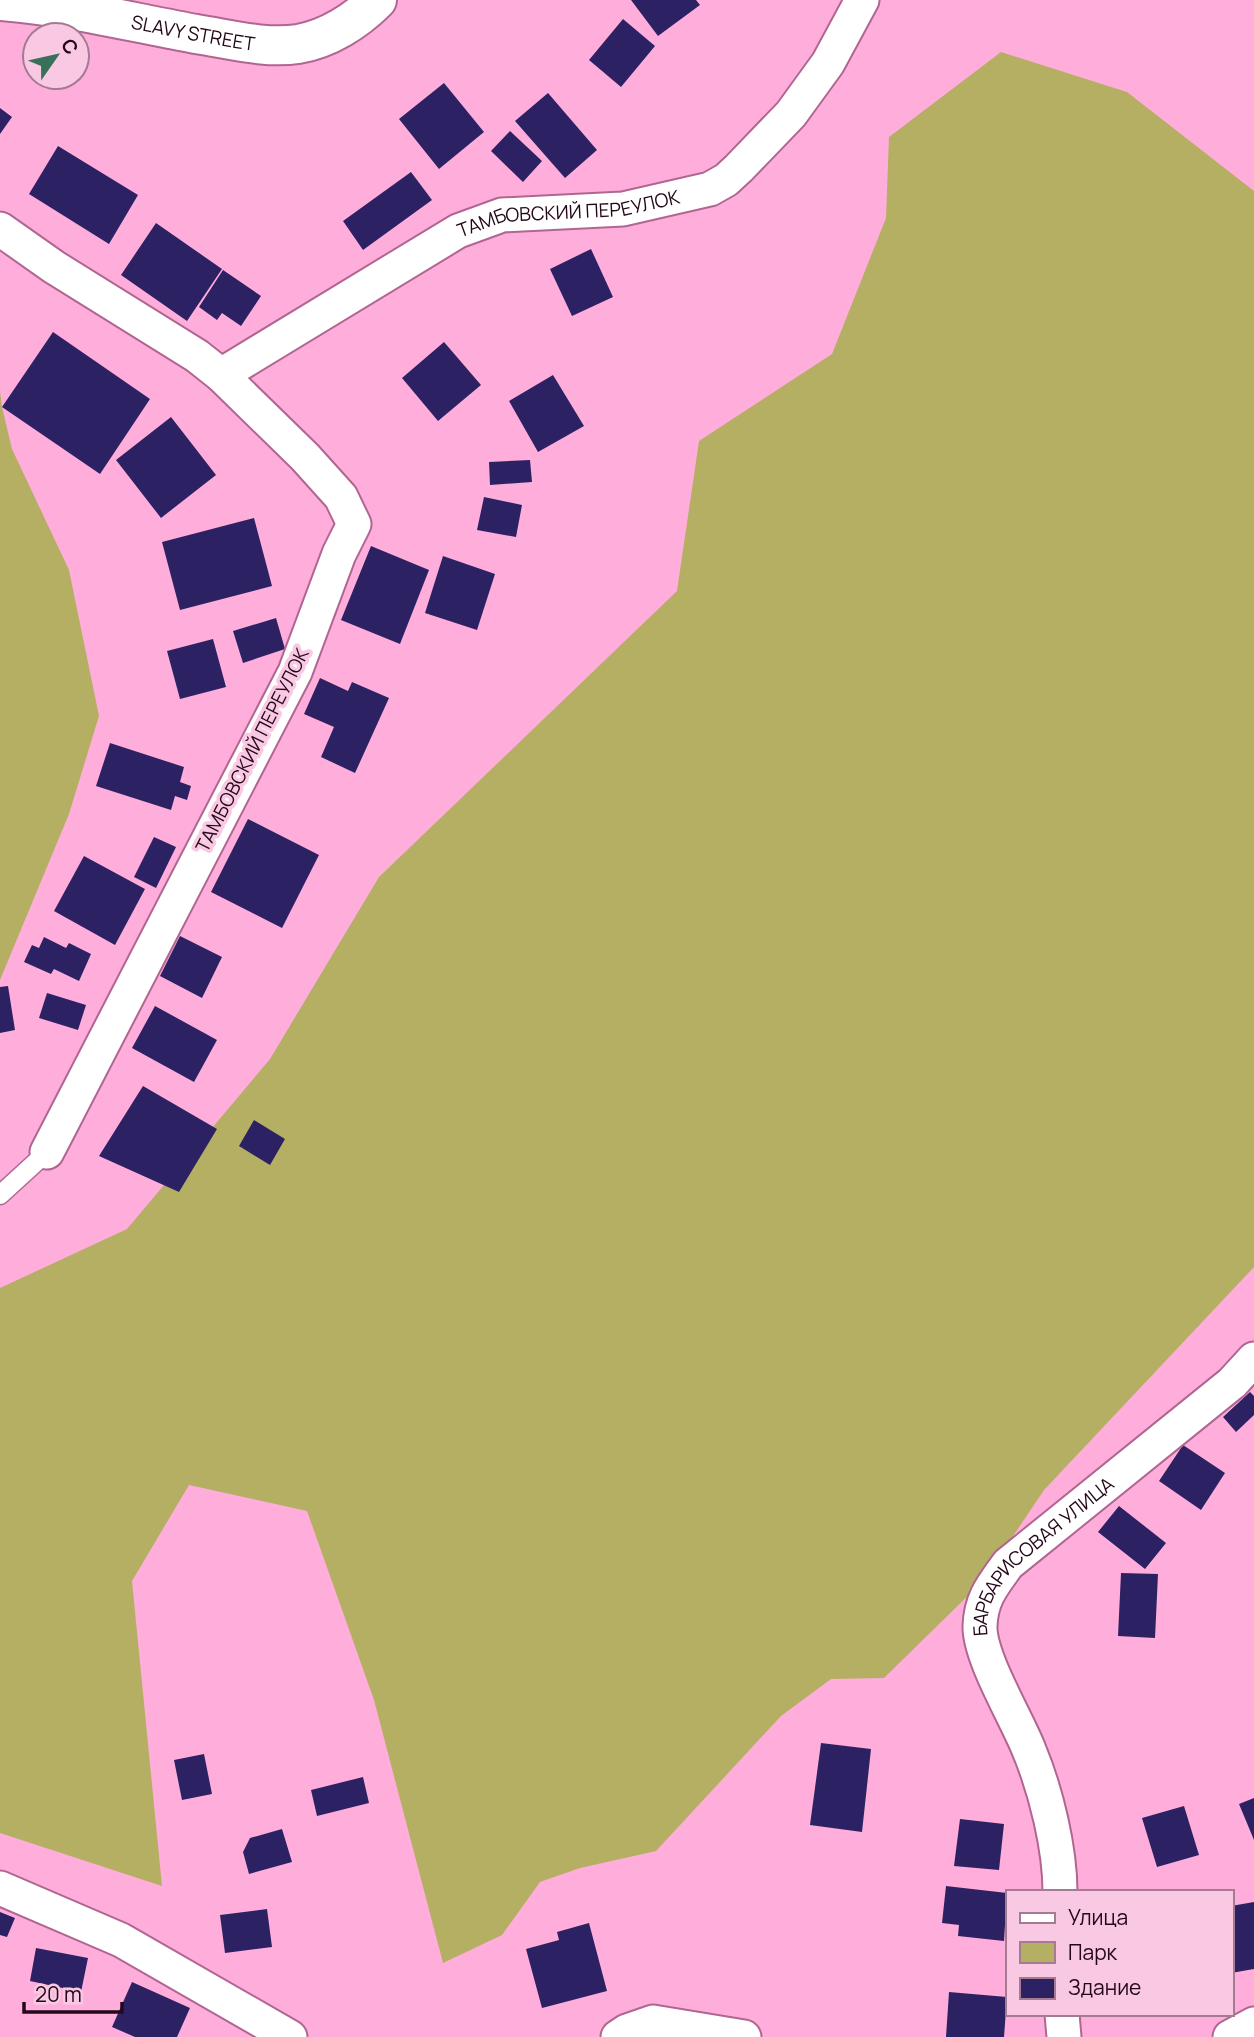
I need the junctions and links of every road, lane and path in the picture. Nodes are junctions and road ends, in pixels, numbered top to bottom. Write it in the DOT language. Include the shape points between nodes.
graph roads {
  1 [pos="377,0"];
  2 [pos="862,0"];
  3 [pos="0,1"];
  4 [pos="0,229"];
  5 [pos="220,375"];
  6 [pos="47,1152"];
  7 [pos="0,1195"];
  8 [pos="1254,1359"];
  9 [pos="0,1888"];
  10 [pos="1060,1890"];
  11 [pos="1062,2016"];
  12 [pos="1254,2024"];
  13 [pos="290,2037"];
  14 [pos="618,2037"];
  15 [pos="744,2037"];
  16 [pos="1064,2037"];
  17 [pos="1230,2037"];
  1 -- 3 [label="street, SLAVY STREET" via="334,31 280,46 47,5"];
  2 -- 5 [label="street, ТАМБОВСКИЙ ПЕРЕУЛОК" via="828,63 791,114 739,168 710,189 623,209 502,215 458,231"];
  4 -- 5 [label="street, ТАМБОВСКИЙ ПЕРЕУЛОК"];
  5 -- 6 [label="street, ТАМБОВСКИЙ ПЕРЕУЛОК" via="341,497 354,524 295,671"];
  6 -- 7 [label="lane"];
  8 -- 10 [label="street, БАРБАРИСОВАЯ УЛИЦА" via="1232,1383 1008,1563 984,1597 979,1628 989,1664 1030,1751 1047,1802"];
  9 -- 13 [label="street" via="121,1940"];
  11 -- 16 [label="street"];
  12 -- 17 [label="street"];
  14 -- 15 [label="street" via="653,2022"];
}
